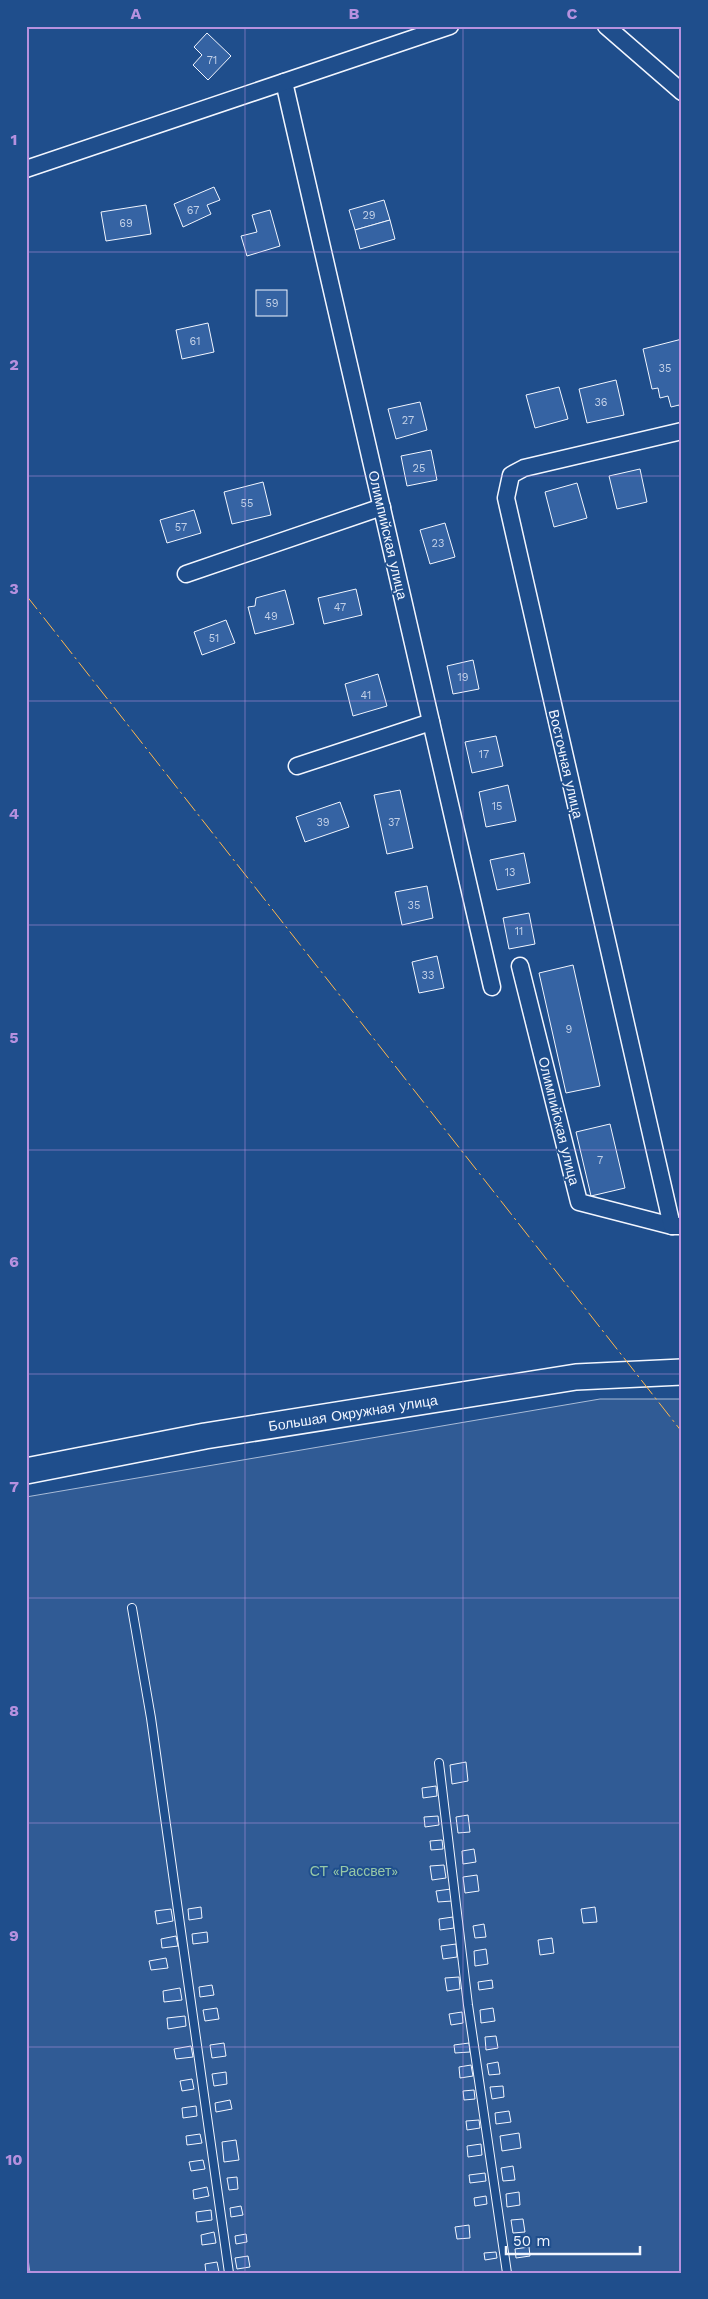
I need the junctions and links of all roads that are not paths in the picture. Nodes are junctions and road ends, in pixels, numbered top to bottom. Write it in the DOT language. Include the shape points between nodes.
graph roads {
  1 [pos="450,26"];
  2 [pos="606,26"];
  3 [pos="284,82"];
  4 [pos="682,92"];
  5 [pos="26,169"];
  6 [pos="682,430"];
  7 [pos="382,507"];
  8 [pos="186,574"];
  9 [pos="431,722"];
  10 [pos="297,766"];
  11 [pos="520,966"];
  12 [pos="492,987"];
  13 [pos="677,1226"];
  14 [pos="682,1372"];
  15 [pos="26,1471"];
  16 [pos="132,1608"];
  17 [pos="439,1763"];
  18 [pos="229,2273"];
  19 [pos="507,2273"];
  1 -- 3 [label="street"];
  2 -- 4 [label="street"];
  3 -- 5 [label="street"];
  3 -- 7 [label="street, Олимпийская улица"];
  6 -- 13 [label="street, Восточная улица" via="524,468 511,475 506,498"];
  7 -- 8 [label="street"];
  7 -- 9 [label="street, Олимпийская улица"];
  9 -- 10 [label="street"];
  9 -- 12 [label="street, Олимпийская улица"];
  11 -- 13 [label="street, Олимпийская улица" via="579,1202"];
  14 -- 15 [label="main road, Большая Окружная улица" via="576,1377 205,1436"];
  16 -- 18 [label="lane" via="154,1738"];
  17 -- 19 [label="lane" via="468,2005"];
}
